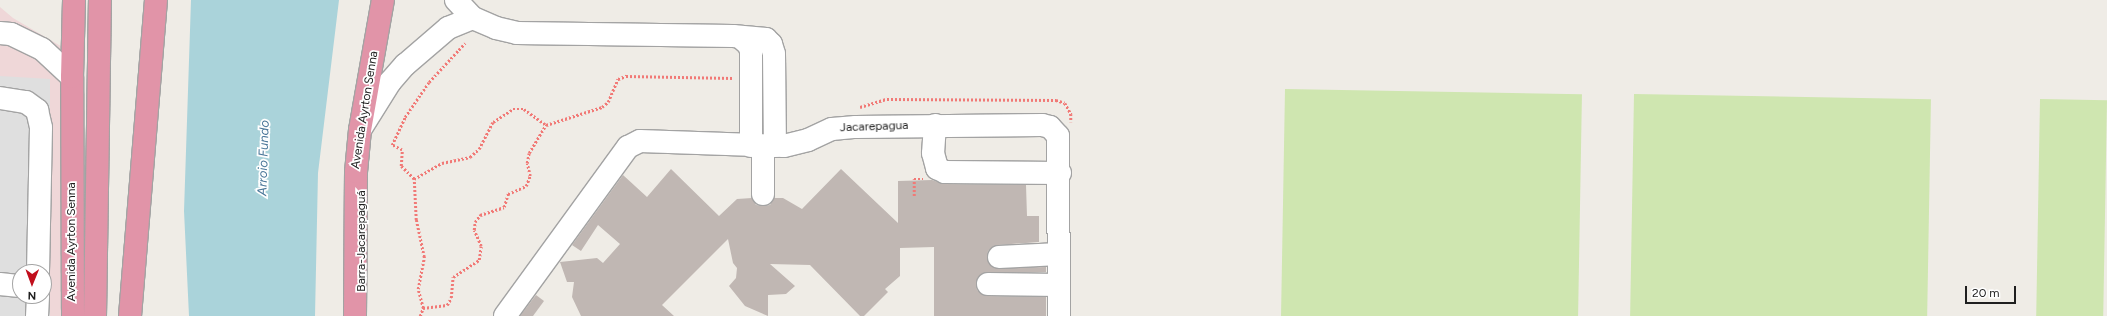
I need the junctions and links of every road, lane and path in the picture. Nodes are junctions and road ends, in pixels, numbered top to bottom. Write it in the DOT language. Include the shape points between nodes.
graph roads {
  1 [pos="74,0"];
  2 [pos="100,0"];
  3 [pos="156,0"];
  4 [pos="384,0"];
  5 [pos="456,0"];
  6 [pos="473,18"];
  7 [pos="0,33"];
  8 [pos="741,38"];
  9 [pos="467,41"];
  10 [pos="72,77"];
  11 [pos="752,78"];
  12 [pos="0,98"];
  13 [pos="934,125"];
  14 [pos="546,126"];
  15 [pos="360,130"];
  16 [pos="763,146"];
  17 [pos="1060,172"];
  18 [pos="414,179"];
  19 [pos="763,194"];
  20 [pos="1059,254"];
  21 [pos="999,257"];
  22 [pos="38,264"];
  23 [pos="0,284"];
  24 [pos="988,284"];
  25 [pos="12,285"];
  26 [pos="1058,285"];
  27 [pos="38,304"];
  28 [pos="423,308"];
  29 [pos="37,316"];
  30 [pos="73,316"];
  31 [pos="95,316"];
  32 [pos="130,316"];
  33 [pos="355,316"];
  34 [pos="420,316"];
  35 [pos="505,316"];
  36 [pos="1059,316"];
  1 -- 10 [label="highway, Avenida Ayrton Senna"];
  2 -- 31 [label="highway, Avenida Ayrton Senna"];
  3 -- 32 [label="highway"];
  4 -- 15 [label="highway, Avenida Ayrton Senna"];
  5 -- 6 [label="lane"];
  6 -- 8 [label="lane" via="503,30 525,33"];
  6 -- 15 [label="lane" via="448,28 405,65 390,82"];
  7 -- 10 [label="lane" via="11,34 42,49"];
  8 -- 11 [label="lane" via="750,48"];
  8 -- 16 [label="lane" via="766,39 773,49"];
  9 -- 18 [label="path" via="429,82 405,117 392,145 402,150 401,166"];
  10 -- 30 [label="highway, Avenida Ayrton Senna"];
  11 -- 14 [label="path" via="626,76 618,79 608,102 602,107"];
  11 -- 16 [label="lane"];
  12 -- 22 [label="lane" via="26,102 37,110 41,128"];
  13 -- 16 [label="lane, Jacarepagua" via="832,129 808,140"];
  13 -- 17 [label="lane, Jacarepagua" via="1050,127 1058,136"];
  13 -- 17 [label="lane" via="932,153 937,168 945,172"];
  14 -- 18 [label="path" via="524,109 513,110 493,122 479,149 470,157 442,163"];
  14 -- 28 [label="path" via="529,154 527,163 530,176 526,186 508,194 504,206 480,215 475,222 474,230 481,246 479,260 453,276 451,298 447,305"];
  15 -- 33 [label="highway, Avenida Ayrton Senna" via="356,172"];
  16 -- 19 [label="lane"];
  16 -- 35 [label="lane, Jacarepagua" via="640,141 628,147"];
  17 -- 20 [label="lane"];
  18 -- 28 [label="path" via="416,220 424,257 418,289"];
  20 -- 21 [label="lane"];
  20 -- 26 [label="lane"];
  23 -- 25 [label="lane"];
  24 -- 26 [label="lane"];
  26 -- 36 [label="lane"];
  27 -- 29 [label="lane"];
  28 -- 34 [label="path"];
}
